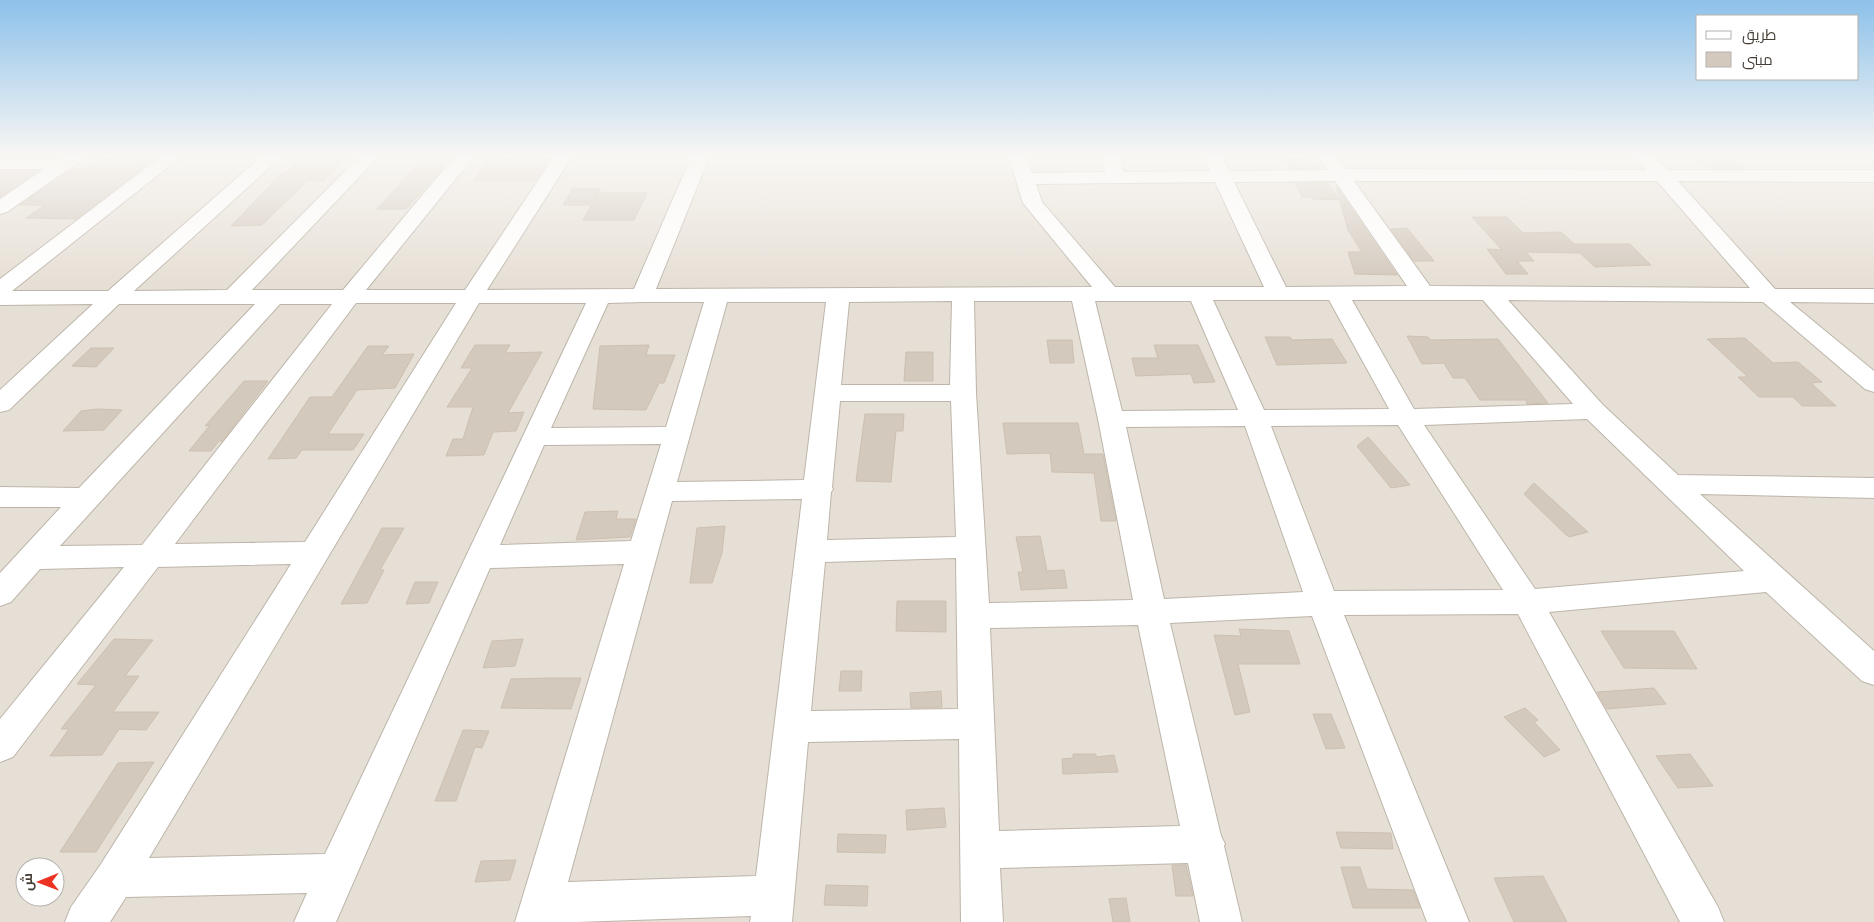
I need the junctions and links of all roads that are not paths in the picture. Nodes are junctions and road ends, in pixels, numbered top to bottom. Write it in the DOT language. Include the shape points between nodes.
graph roads {
  1 [pos="15,198"];
  2 [pos="122,198"];
  3 [pos="226,198"];
  4 [pos="328,198"];
  5 [pos="430,198"];
  6 [pos="536,198"];
  7 [pos="683,198"];
  8 [pos="1031,198"];
  9 [pos="1232,198"];
  10 [pos="1357,198"];
  11 [pos="1682,198"];
  12 [pos="0,208"];
  13 [pos="1423,292"];
  14 [pos="1199,294"];
  15 [pos="1278,294"];
  16 [pos="1337,294"];
  17 [pos="1490,294"];
  18 [pos="963,295"];
  19 [pos="1096,295"];
  20 [pos="472,296"];
  21 [pos="600,296"];
  22 [pos="642,296"];
  23 [pos="717,296"];
  24 [pos="838,296"];
  25 [pos="1769,296"];
  26 [pos="1874,296"];
  27 [pos="1,297"];
  28 [pos="114,297"];
  29 [pos="233,297"];
  30 [pos="274,297"];
  31 [pos="348,297"];
  32 [pos="1874,384"];
  33 [pos="829,393"];
  34 [pos="963,393"];
  35 [pos="0,404"];
  36 [pos="1594,411"];
  37 [pos="1406,417"];
  38 [pos="1255,418"];
  39 [pos="1111,419"];
  40 [pos="678,435"];
  41 [pos="534,437"];
  42 [pos="1672,484"];
  43 [pos="1874,488"];
  44 [pos="819,489"];
  45 [pos="661,492"];
  46 [pos="0,497"];
  47 [pos="86,498"];
  48 [pos="971,547"];
  49 [pos="812,551"];
  50 [pos="644,552"];
  51 [pos="314,554"];
  52 [pos="150,556"];
  53 [pos="480,557"];
  54 [pos="32,558"];
  55 [pos="1773,580"];
  56 [pos="0,594"];
  57 [pos="1527,602"];
  58 [pos="1323,603"];
  59 [pos="1151,612"];
  60 [pos="973,616"];
  61 [pos="1874,671"];
  62 [pos="976,724"];
  63 [pos="792,727"];
  64 [pos="0,746"];
  65 [pos="1205,844"];
  66 [pos="980,850"];
  67 [pos="337,873"];
  68 [pos="115,878"];
  69 [pos="772,909"];
  70 [pos="539,913"];
  71 [pos="86,922"];
  72 [pos="315,922"];
  73 [pos="982,922"];
  74 [pos="1221,922"];
  75 [pos="1448,922"];
  76 [pos="1703,922"];
  1 -- 12 [label="street"];
  2 -- 27 [label="street"];
  3 -- 28 [label="street"];
  4 -- 29 [label="street"];
  5 -- 31 [label="street"];
  6 -- 20 [label="street"];
  7 -- 22 [label="street"];
  8 -- 19 [label="street"];
  9 -- 15 [label="street"];
  10 -- 13 [label="street"];
  11 -- 25 [label="street"];
  13 -- 16 [label="street"];
  13 -- 17 [label="street"];
  14 -- 15 [label="street"];
  14 -- 19 [label="street"];
  14 -- 38 [label="street"];
  15 -- 16 [label="street"];
  16 -- 37 [label="street"];
  17 -- 25 [label="street"];
  17 -- 36 [label="street"];
  18 -- 19 [label="street"];
  18 -- 24 [label="street"];
  18 -- 34 [label="street"];
  19 -- 39 [label="street"];
  20 -- 21 [label="street"];
  20 -- 31 [label="street"];
  20 -- 51 [label="street"];
  21 -- 22 [label="street"];
  21 -- 41 [label="street"];
  22 -- 23 [label="street"];
  23 -- 24 [label="street"];
  23 -- 40 [label="street"];
  24 -- 33 [label="street"];
  25 -- 26 [label="street"];
  25 -- 32 [label="street"];
  27 -- 28 [label="street"];
  28 -- 29 [label="street"];
  28 -- 35 [label="street"];
  29 -- 30 [label="street"];
  30 -- 31 [label="street"];
  30 -- 47 [label="street"];
  31 -- 52 [label="street"];
  33 -- 34 [label="street"];
  33 -- 44 [label="street"];
  34 -- 48 [label="street"];
  36 -- 37 [label="street"];
  36 -- 42 [label="street"];
  37 -- 38 [label="street"];
  37 -- 57 [label="street"];
  38 -- 39 [label="street"];
  38 -- 58 [label="street"];
  39 -- 59 [label="street"];
  40 -- 41 [label="street"];
  40 -- 45 [label="street"];
  41 -- 53 [label="street"];
  42 -- 43 [label="street"];
  42 -- 55 [label="street"];
  44 -- 45 [label="street"];
  44 -- 49 [label="street"];
  45 -- 50 [label="street"];
  46 -- 47 [label="street"];
  47 -- 54 [label="street"];
  48 -- 49 [label="street"];
  48 -- 60 [label="street"];
  49 -- 63 [label="street"];
  50 -- 53 [label="street"];
  50 -- 70 [label="street"];
  51 -- 52 [label="street"];
  51 -- 68 [label="street"];
  52 -- 54 [label="street"];
  52 -- 64 [label="street"];
  53 -- 67 [label="street"];
  54 -- 56 [label="street"];
  55 -- 57 [label="street"];
  55 -- 61 [label="street"];
  57 -- 58 [label="street"];
  57 -- 76 [label="street"];
  58 -- 59 [label="street"];
  58 -- 75 [label="street"];
  59 -- 60 [label="street"];
  59 -- 65 [label="street"];
  60 -- 62 [label="street"];
  62 -- 63 [label="street"];
  62 -- 66 [label="street"];
  63 -- 69 [label="street"];
  65 -- 66 [label="street"];
  65 -- 74 [label="street"];
  66 -- 73 [label="street"];
  67 -- 68 [label="street"];
  67 -- 72 [label="street"];
  68 -- 71 [label="street"];
  69 -- 70 [label="street"];
}
